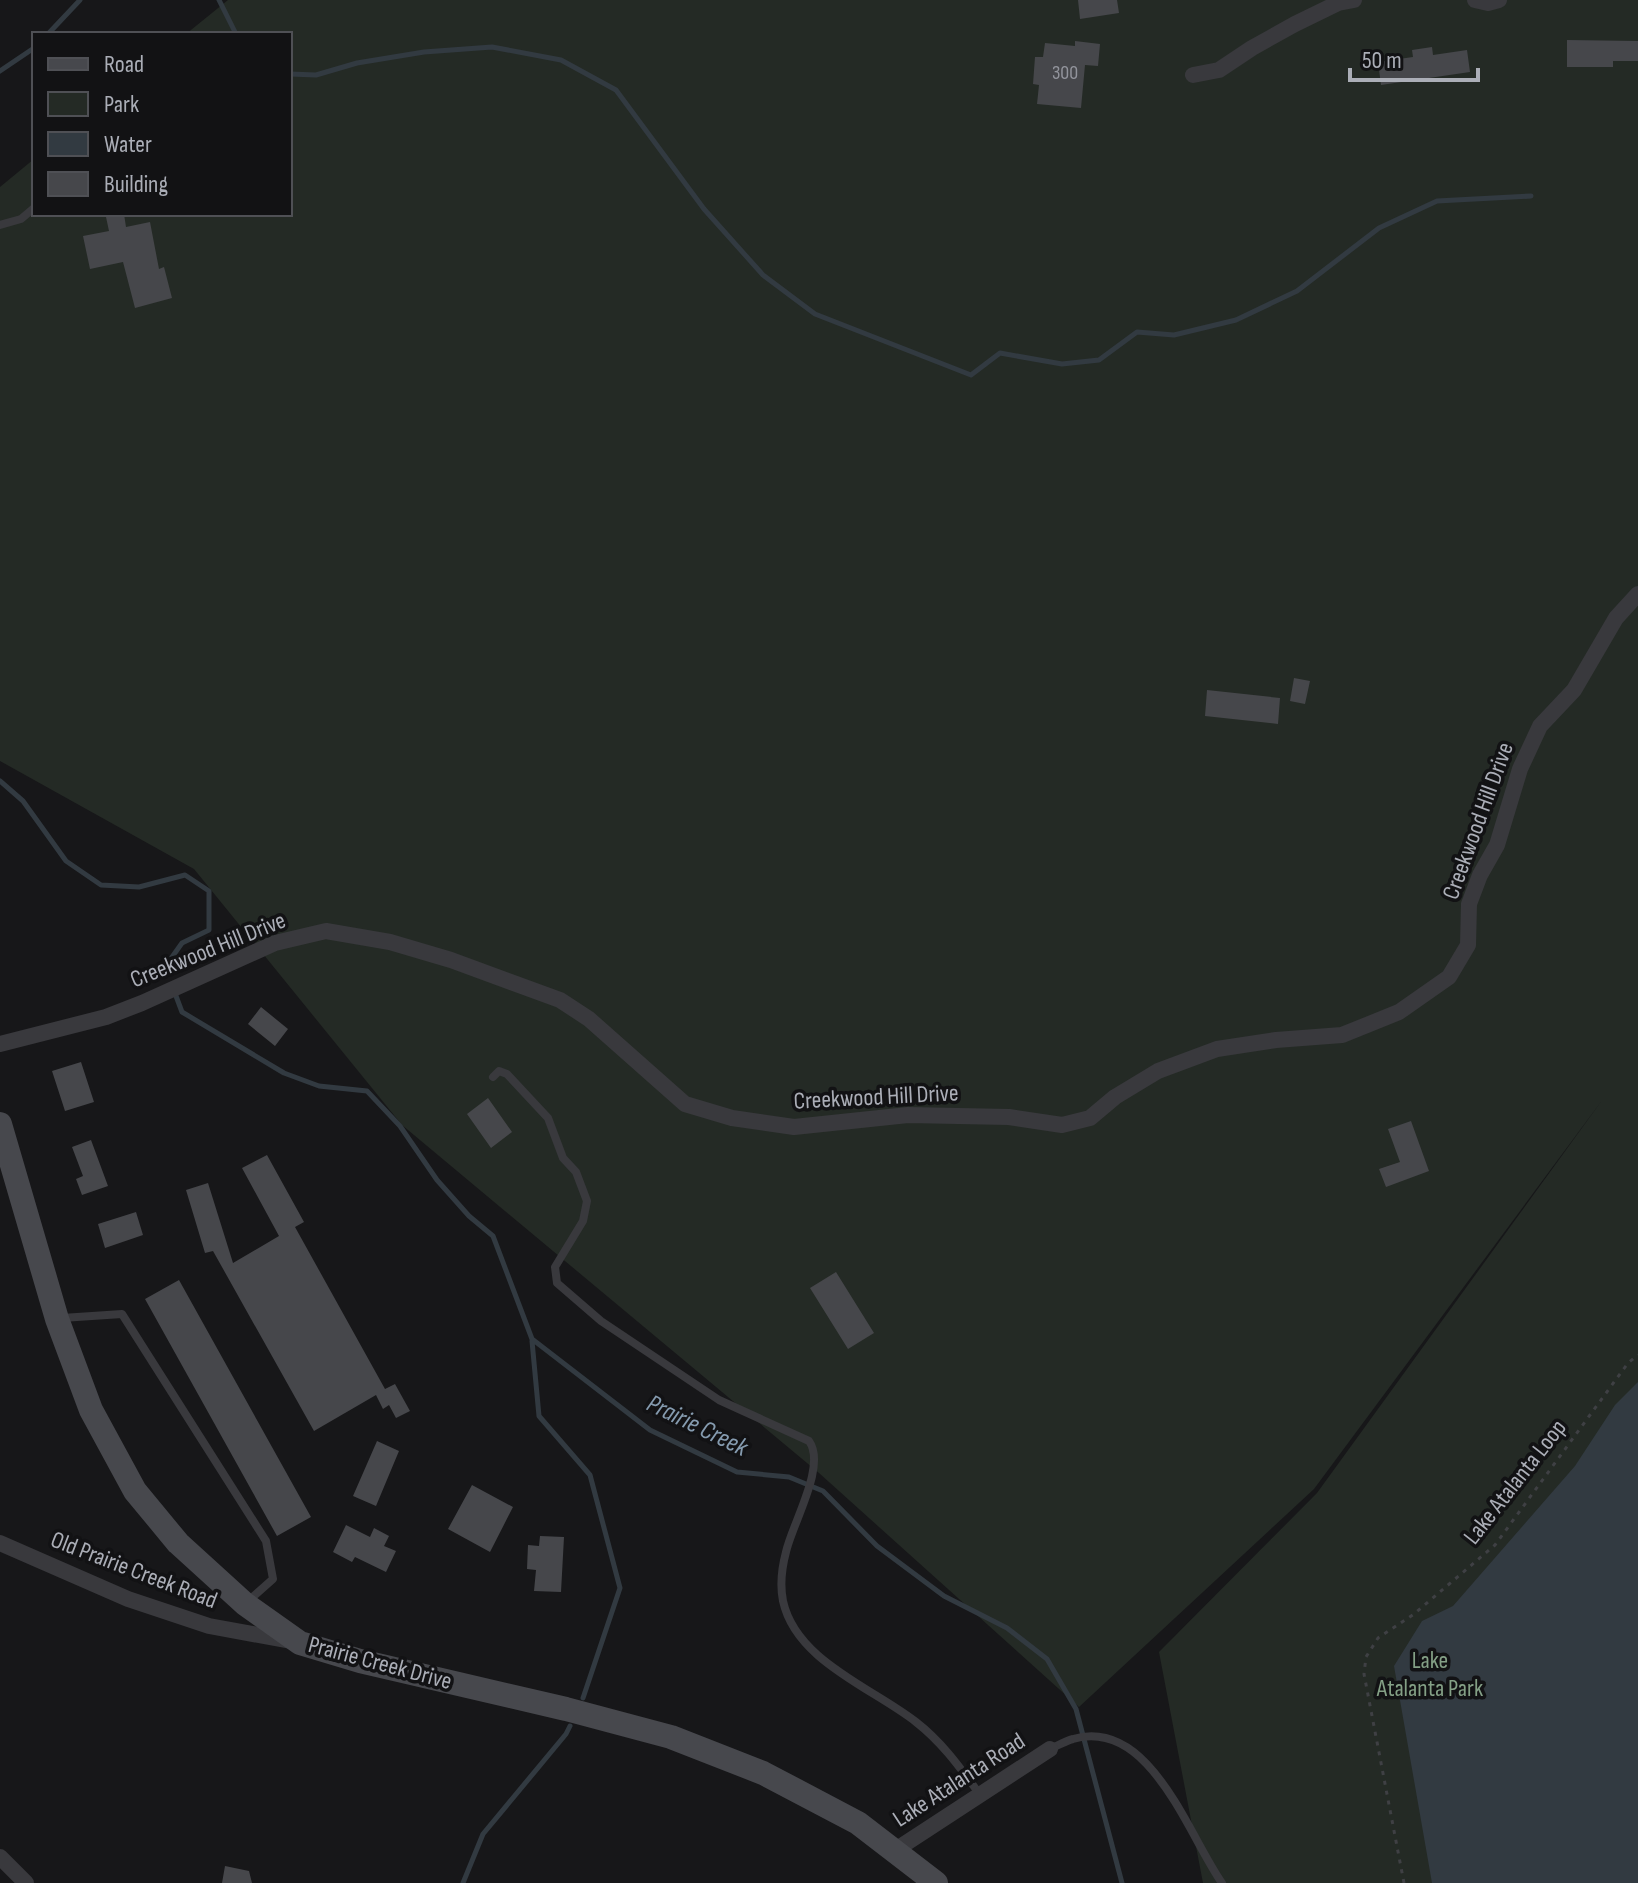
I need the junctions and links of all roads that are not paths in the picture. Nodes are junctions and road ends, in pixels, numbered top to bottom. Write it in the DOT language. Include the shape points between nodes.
graph roads {
  1 [pos="1354,0"];
  2 [pos="1475,0"];
  3 [pos="1499,0"];
  4 [pos="1193,75"];
  5 [pos="32,210"];
  6 [pos="0,225"];
  7 [pos="1638,594"];
  8 [pos="0,1044"];
  9 [pos="493,1077"];
  10 [pos="0,1124"];
  11 [pos="57,1319"];
  12 [pos="0,1543"];
  13 [pos="245,1604"];
  14 [pos="300,1643"];
  15 [pos="1050,1749"];
  16 [pos="981,1796"];
  17 [pos="894,1851"];
  18 [pos="0,1857"];
  19 [pos="26,1883"];
  20 [pos="936,1883"];
  21 [pos="1222,1883"];
  1 -- 4 [label="street" via="1295,24 1219,70"];
  2 -- 3 [label="street"];
  5 -- 6 [label="lane"];
  7 -- 8 [label="street, Creekwood Hill Drive" via="1616,618 1574,690 1540,726 1520,769 1497,845 1469,904 1468,945 1449,977 1399,1012 1342,1035 1217,1049 1158,1071 1090,1118 1062,1125 1009,1117 908,1115 794,1127 732,1118 685,1104 560,1000 390,942 326,931 275,943 106,1017"];
  9 -- 16 [label="lane" via="499,1071 507,1074 548,1118 587,1201 583,1221 555,1267 557,1283 601,1321 719,1400 815,1448 813,1473 786,1550 783,1598 789,1621 824,1659 916,1721 949,1752"];
  10 -- 11 [label="main road, Prairie Creek Drive"];
  11 -- 13 [label="main road, Prairie Creek Drive" via="91,1410 135,1491 178,1543"];
  11 -- 13 [label="lane" via="122,1314 266,1541 273,1579"];
  12 -- 14 [label="street, Old Prairie Creek Road" via="209,1626"];
  13 -- 14 [label="main road, Prairie Creek Drive"];
  14 -- 17 [label="main road, Prairie Creek Drive" via="671,1737 763,1773 858,1823"];
  15 -- 16 [label="street, Lake Atalanta Road"];
  15 -- 21 [label="lane" via="1074,1738 1094,1738 1109,1739 1139,1754"];
  16 -- 17 [label="street, Lake Atalanta Road"];
  17 -- 20 [label="main road, Prairie Creek Drive"];
  18 -- 19 [label="street"];
}
